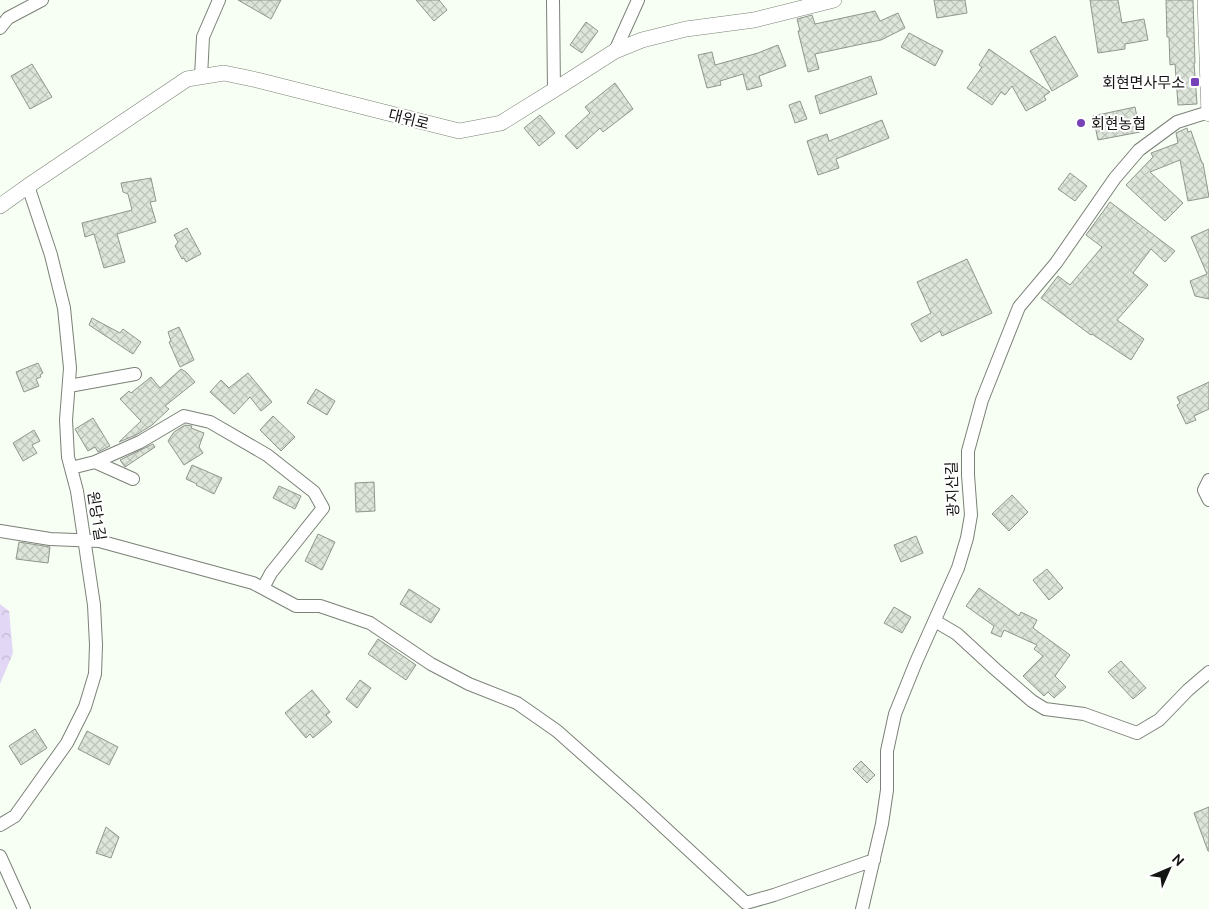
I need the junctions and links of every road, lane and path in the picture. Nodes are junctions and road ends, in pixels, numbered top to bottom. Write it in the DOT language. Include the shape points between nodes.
graph roads {
  1 [pos="42,0"];
  2 [pos="219,0"];
  3 [pos="553,0"];
  4 [pos="638,0"];
  5 [pos="834,0"];
  6 [pos="1206,0"];
  7 [pos="0,28"];
  8 [pos="615,51"];
  9 [pos="201,77"];
  10 [pos="554,90"];
  11 [pos="1209,113"];
  12 [pos="28,186"];
  13 [pos="0,206"];
  14 [pos="135,374"];
  15 [pos="68,386"];
  16 [pos="95,462"];
  17 [pos="71,468"];
  18 [pos="133,479"];
  19 [pos="1209,480"];
  20 [pos="1209,500"];
  21 [pos="0,531"];
  22 [pos="84,540"];
  23 [pos="263,588"];
  24 [pos="935,620"];
  25 [pos="1209,672"];
  26 [pos="0,825"];
  27 [pos="0,856"];
  28 [pos="874,860"];
  29 [pos="24,909"];
  30 [pos="862,909"];
  1 -- 7 [label="street" via="8,18"];
  2 -- 9 [label="street" via="203,37"];
  3 -- 10 [label="street"];
  4 -- 8 [label="street"];
  5 -- 8 [label="street, 대위로" via="754,20 686,29 642,40"];
  6 -- 11 [label="street"];
  8 -- 10 [label="street, 대위로"];
  9 -- 10 [label="street, 대위로" via="224,73 460,131 501,123"];
  9 -- 12 [label="street, 대위로" via="187,79"];
  11 -- 24 [label="street, 광지산길" via="1178,122 1139,150 1115,178 1056,263 1019,307 982,400 968,451 971,515 967,538 958,568"];
  12 -- 13 [label="street, 대위로"];
  12 -- 15 [label="street, 원당1길" via="51,254 64,308 70,368"];
  14 -- 15 [label="street"];
  15 -- 17 [label="street, 원당1길" via="66,420"];
  16 -- 17 [label="street"];
  16 -- 18 [label="street"];
  16 -- 23 [label="street" via="140,442 184,416 210,422 267,455 314,492 323,508 271,573"];
  17 -- 22 [label="street, 원당1길"];
  19 -- 20 [label="street" via="1204,490"];
  21 -- 22 [label="street" via="50,539"];
  22 -- 23 [label="street"];
  22 -- 26 [label="street, 원당1길" via="94,605 95,674 85,707 67,743 15,816"];
  23 -- 28 [label="street" via="296,606 320,606 370,623 431,664 516,703 557,731 746,903"];
  24 -- 25 [label="street" via="957,634 1002,676 1046,710 1084,714 1137,733 1159,720"];
  24 -- 28 [label="street, 광지산길" via="895,714 887,751 887,790"];
  27 -- 29 [label="street"];
  28 -- 30 [label="street, 광지산길"];
}
